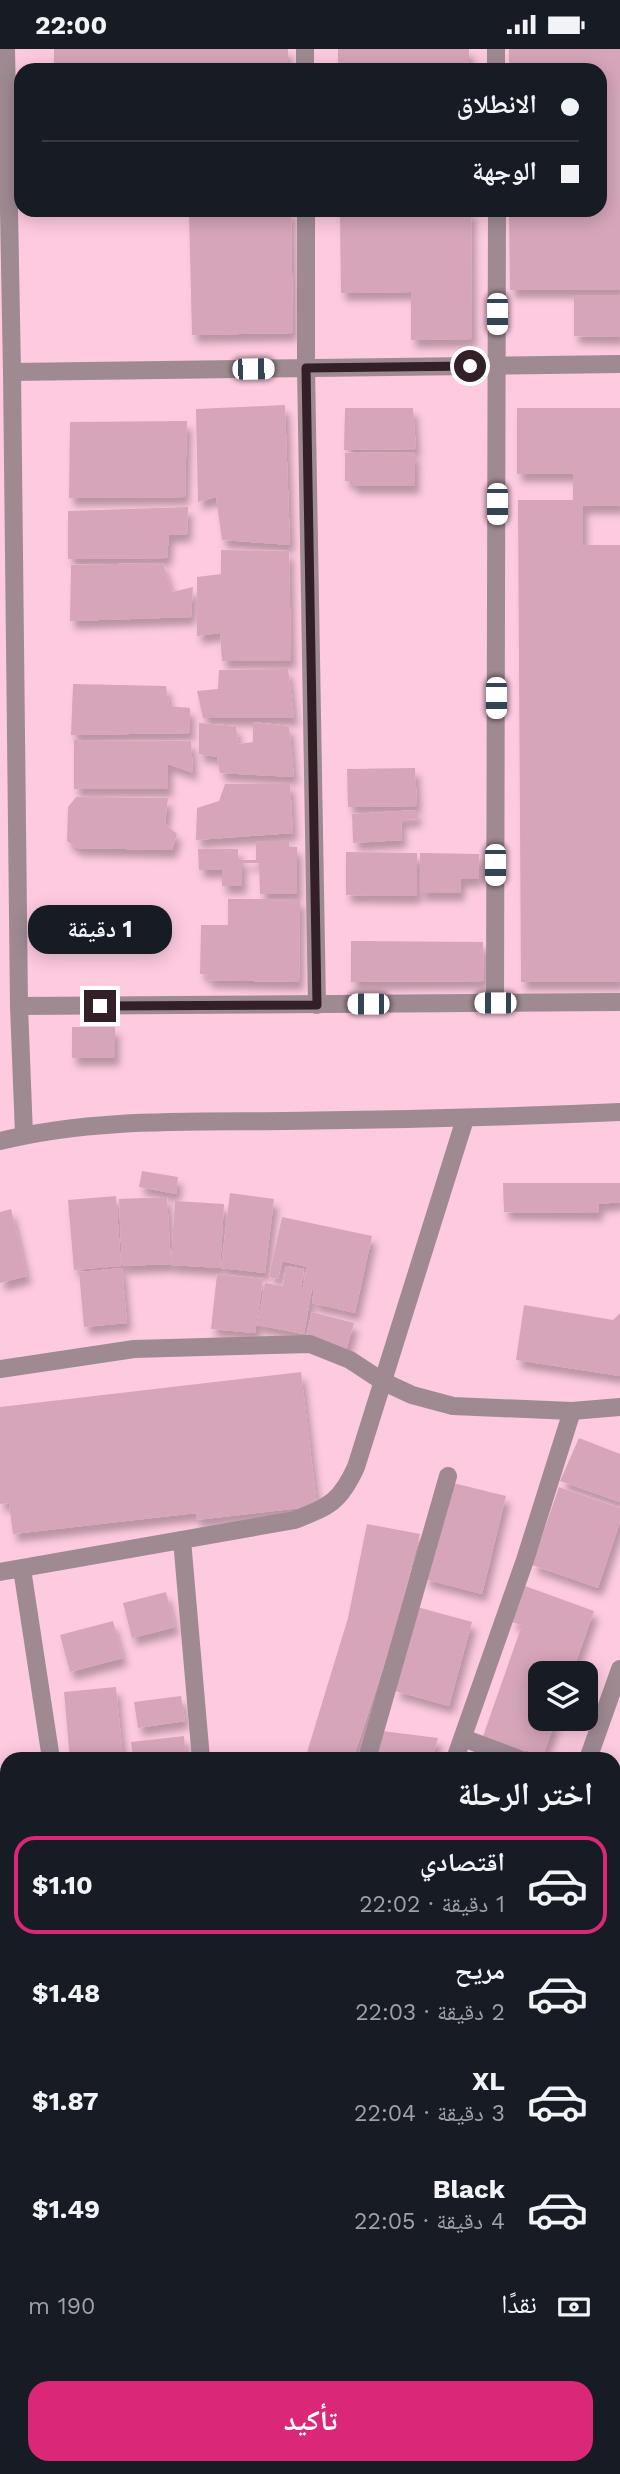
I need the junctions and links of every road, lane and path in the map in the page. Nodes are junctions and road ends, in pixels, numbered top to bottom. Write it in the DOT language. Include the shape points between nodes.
graph roads {
  1 [pos="6,49"];
  2 [pos="306,217"];
  3 [pos="497,217"];
  4 [pos="6,290"];
  5 [pos="620,364"];
  6 [pos="498,366"];
  7 [pos="306,368"];
  8 [pos="12,372"];
  9 [pos="6,513"];
  10 [pos="620,1002"];
  11 [pos="495,1003"];
  12 [pos="317,1005"];
  13 [pos="19,1006"];
  14 [pos="620,1112"];
  15 [pos="464,1119"];
  16 [pos="24,1135"];
  17 [pos="0,1141"];
  18 [pos="0,1369"];
  19 [pos="382,1381"];
  20 [pos="620,1407"];
  21 [pos="572,1411"];
  22 [pos="448,1476"];
  23 [pos="182,1540"];
  24 [pos="22,1569"];
  25 [pos="0,1572"];
  26 [pos="620,1669"];
  27 [pos="463,1738"];
  28 [pos="50,1752"];
  29 [pos="200,1752"];
  30 [pos="369,1752"];
  31 [pos="458,1752"];
  32 [pos="500,1752"];
  33 [pos="590,1752"];
  1 -- 4 [label="street"];
  2 -- 7 [label="street"];
  3 -- 6 [label="street"];
  4 -- 8 [label="street"];
  5 -- 6 [label="street"];
  6 -- 7 [label="street"];
  6 -- 11 [label="street"];
  7 -- 8 [label="street"];
  7 -- 12 [label="street"];
  8 -- 9 [label="street"];
  9 -- 13 [label="street"];
  10 -- 11 [label="street"];
  11 -- 12 [label="street"];
  12 -- 13 [label="street"];
  13 -- 16 [label="street"];
  14 -- 15 [label="street"];
  15 -- 16 [label="street" via="146,1122"];
  15 -- 19 [label="street"];
  16 -- 17 [label="street"];
  18 -- 19 [label="street" via="134,1349 310,1344 350,1360"];
  19 -- 21 [label="street" via="453,1406"];
  19 -- 23 [label="street" via="356,1467 346,1488 328,1507 295,1520"];
  20 -- 21 [label="street"];
  21 -- 27 [label="street"];
  22 -- 30 [label="street"];
  23 -- 24 [label="street"];
  23 -- 29 [label="street"];
  24 -- 25 [label="street"];
  24 -- 28 [label="street"];
  26 -- 33 [label="street"];
  27 -- 31 [label="street"];
  27 -- 32 [label="street"];
}
